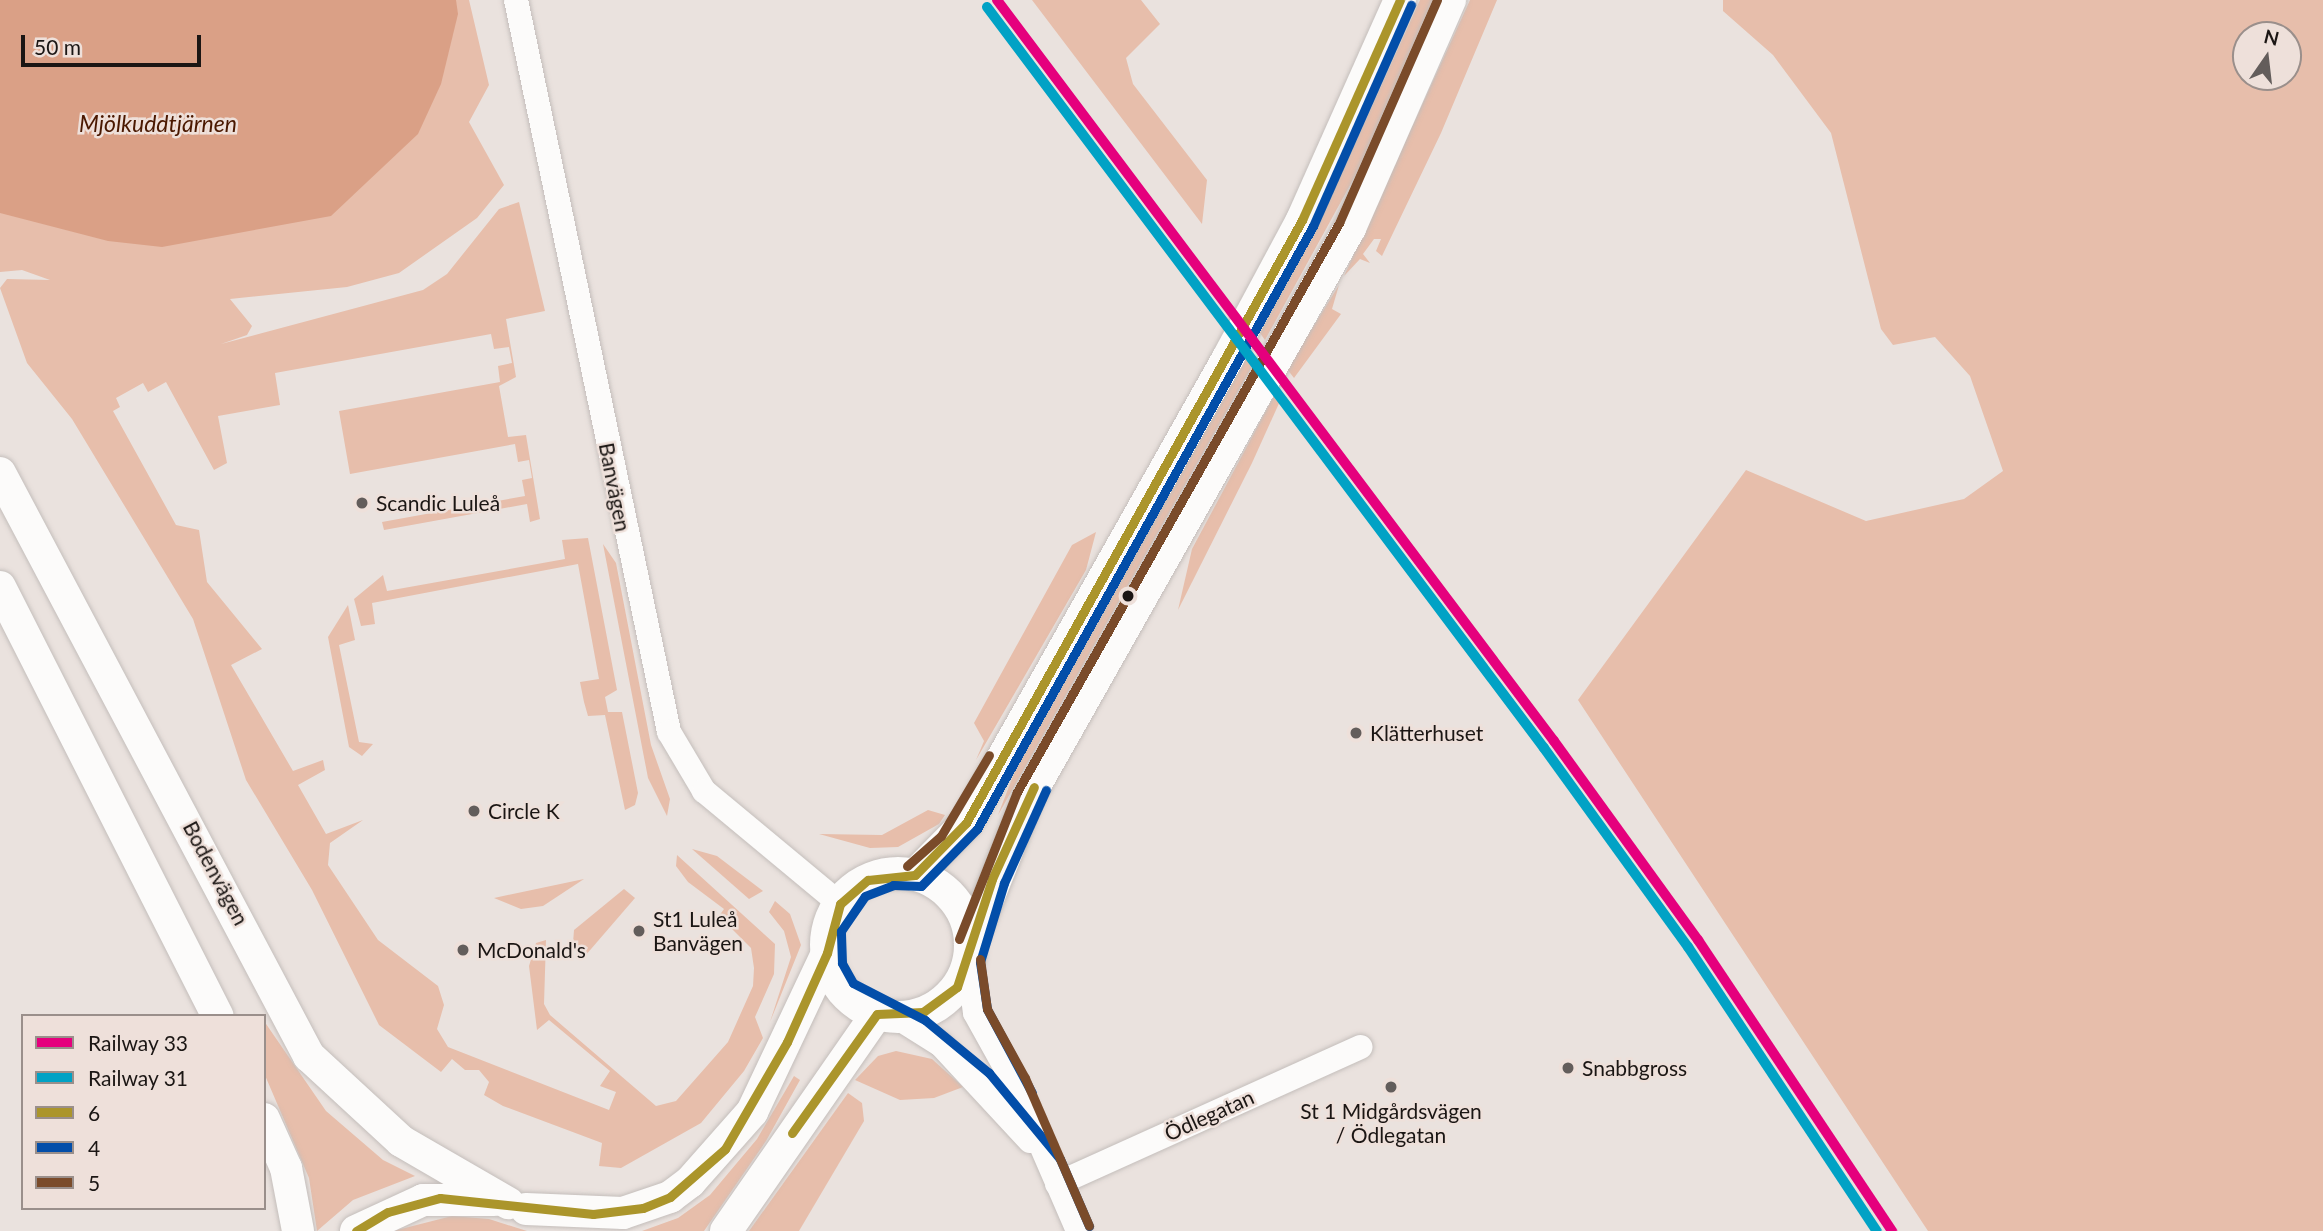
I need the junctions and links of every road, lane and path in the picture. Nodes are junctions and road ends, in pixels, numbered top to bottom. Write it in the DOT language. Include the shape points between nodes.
graph roads {
  1 [pos="516,0"];
  2 [pos="1400,0"];
  3 [pos="1450,0"];
  4 [pos="0,473"];
  5 [pos="0,587"];
  6 [pos="915,875"];
  7 [pos="840,904"];
  8 [pos="827,953"];
  9 [pos="969,953"];
  10 [pos="217,1014"];
  11 [pos="886,1015"];
  12 [pos="1361,1047"];
  13 [pos="266,1123"];
  14 [pos="1054,1175"];
  15 [pos="517,1206"];
  16 [pos="298,1231"];
  17 [pos="356,1231"];
  18 [pos="565,1231"];
  19 [pos="726,1231"];
  20 [pos="1078,1231"];
  1 -- 7 [label="street, Banvägen" via="669,732 704,790"];
  2 -- 6 [label="main road" via="1302,220 1227,358 966,823"];
  3 -- 9 [label="main road" via="1343,240 1028,798"];
  4 -- 15 [label="main road, Bodenvägen" via="309,1056 401,1141"];
  5 -- 10 [label="main road"];
  6 -- 7 [label="main road" via="868,880"];
  6 -- 9 [label="main road" via="955,900"];
  7 -- 8 [label="main road"];
  8 -- 11 [label="main road" via="843,991"];
  8 -- 15 [label="main road" via="752,1112 690,1182 670,1197 623,1213"];
  9 -- 11 [label="main road" via="947,998 923,1012"];
  9 -- 14 [label="street" via="975,1013"];
  11 -- 14 [label="street" via="941,1045 980,1082"];
  11 -- 19 [label="main road"];
  12 -- 14 [label="street, Ödlegatan"];
  13 -- 16 [label="main road" via="286,1168"];
  14 -- 20 [label="street"];
  15 -- 17 [label="main road" via="456,1196 423,1200"];
  15 -- 18 [label="main road, Bodenvägen"];
}
